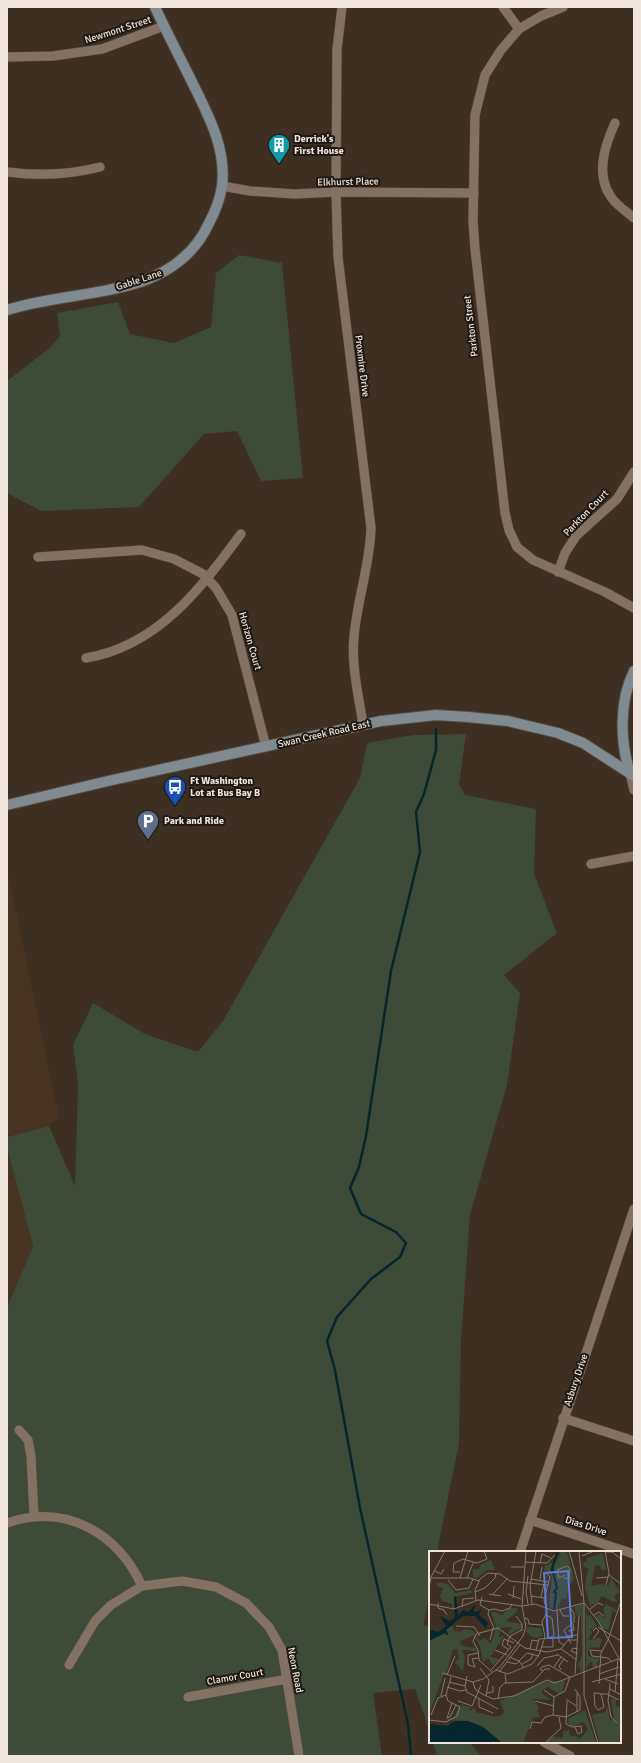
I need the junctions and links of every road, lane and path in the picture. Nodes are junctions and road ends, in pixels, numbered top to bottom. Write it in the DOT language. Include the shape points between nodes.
graph roads {
  1 [pos="155,7"];
  2 [pos="342,7"];
  3 [pos="503,7"];
  4 [pos="563,7"];
  5 [pos="164,26"];
  6 [pos="519,30"];
  7 [pos="7,57"];
  8 [pos="615,123"];
  9 [pos="100,167"];
  10 [pos="7,172"];
  11 [pos="222,186"];
  12 [pos="336,192"];
  13 [pos="474,193"];
  14 [pos="634,218"];
  15 [pos="7,310"];
  16 [pos="634,472"];
  17 [pos="242,534"];
  18 [pos="38,557"];
  19 [pos="558,572"];
  20 [pos="208,579"];
  21 [pos="634,608"];
  22 [pos="86,658"];
  23 [pos="634,671"];
  24 [pos="363,725"];
  25 [pos="266,748"];
  26 [pos="632,775"];
  27 [pos="634,790"];
  28 [pos="7,803"];
  29 [pos="634,856"];
  30 [pos="591,864"];
  31 [pos="634,1209"];
  32 [pos="563,1418"];
  33 [pos="19,1430"];
  34 [pos="634,1441"];
  35 [pos="34,1516"];
  36 [pos="530,1520"];
  37 [pos="7,1523"];
  38 [pos="520,1551"];
  39 [pos="634,1554"];
  40 [pos="142,1586"];
  41 [pos="69,1665"];
  42 [pos="287,1679"];
  43 [pos="188,1697"];
  44 [pos="546,1743"];
  45 [pos="299,1756"];
  46 [pos="570,1756"];
  1 -- 5 [label="main road, Gable Lane"];
  2 -- 12 [label="street, Proxmire Drive" via="337,48"];
  3 -- 6 [label="street"];
  4 -- 6 [label="street, Parkton Street" via="541,16"];
  5 -- 7 [label="street, Newmont Street" via="102,49 53,56"];
  5 -- 11 [label="main road, Gable Lane" via="210,118 218,140"];
  6 -- 13 [label="street, Parkton Street" via="492,62 480,88 475,115"];
  8 -- 14 [label="street" via="603,156 605,182 611,197"];
  9 -- 10 [label="street" via="47,175"];
  11 -- 12 [label="street, Elkhurst Place" via="295,194"];
  11 -- 15 [label="main road, Gable Lane" via="216,208 198,244 175,266 163,273 109,290"];
  12 -- 13 [label="street, Elkhurst Place"];
  12 -- 24 [label="street, Proxmire Drive" via="338,257 371,528 369,557 353,648"];
  13 -- 19 [label="street, Parkton Street" via="473,221 480,303 505,513 517,547 533,560"];
  16 -- 19 [label="street, Parkton Court" via="617,499 576,536"];
  17 -- 20 [label="street"];
  18 -- 20 [label="street, Horizon Court" via="142,550 174,559 196,569"];
  19 -- 21 [label="street, Parkton Street" via="605,592"];
  20 -- 22 [label="street" via="168,620 148,634 104,655"];
  20 -- 25 [label="street, Horizon Court" via="232,615"];
  23 -- 26 [label="main road" via="624,711 624,756"];
  24 -- 25 [label="main road, Swan Creek Road East"];
  24 -- 26 [label="main road, Swan Creek Road East" via="436,716 508,722 572,738"];
  25 -- 28 [label="main road, Swan Creek Road East"];
  26 -- 27 [label="street"];
  29 -- 30 [label="street"];
  31 -- 32 [label="street, Asbury Drive"];
  32 -- 34 [label="street"];
  32 -- 36 [label="street, Asbury Drive"];
  33 -- 35 [label="street" via="28,1440 31,1456"];
  35 -- 37 [label="street"];
  35 -- 40 [label="street" via="66,1518 88,1526 112,1542 133,1567"];
  36 -- 38 [label="street, Asbury Drive"];
  36 -- 39 [label="street, Dias Drive"];
  40 -- 41 [label="street, Neon Road" via="111,1605 96,1620"];
  40 -- 42 [label="street, Neon Road" via="182,1581 216,1586 246,1603 269,1627 282,1650"];
  42 -- 43 [label="street, Clamor Court"];
  42 -- 45 [label="street, Neon Road"];
  44 -- 46 [label="street"];
}
